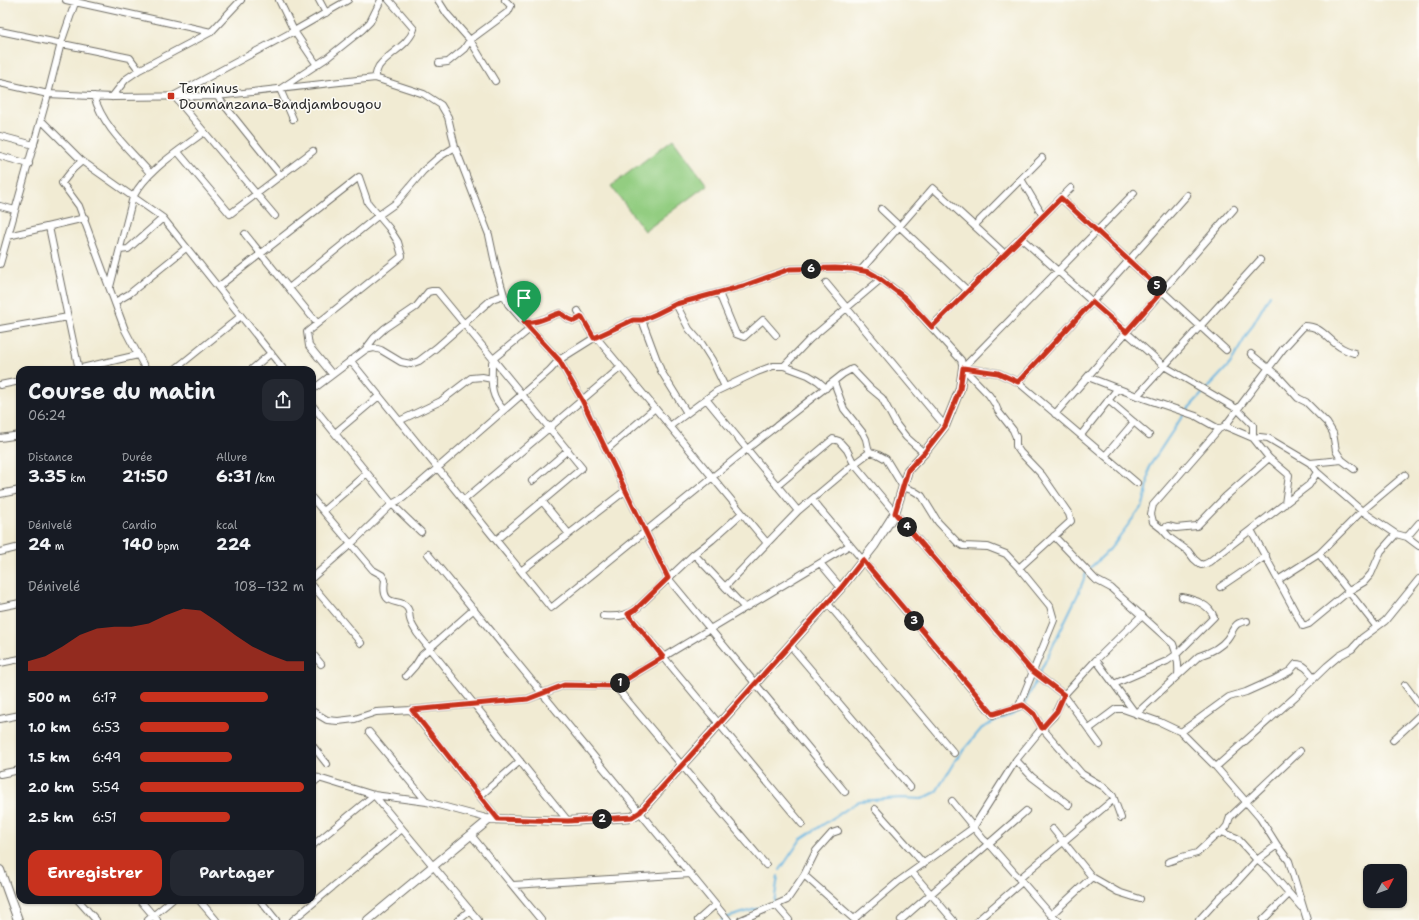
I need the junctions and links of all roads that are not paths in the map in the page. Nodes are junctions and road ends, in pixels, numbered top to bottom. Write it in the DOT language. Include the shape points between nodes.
graph roads {
  1 [pos="66,0"];
  2 [pos="240,0"];
  3 [pos="278,0"];
  4 [pos="319,0"];
  5 [pos="348,0"];
  6 [pos="381,0"];
  7 [pos="388,0"];
  8 [pos="438,0"];
  9 [pos="506,0"];
  10 [pos="75,1"];
  11 [pos="326,13"];
  12 [pos="0,31"];
  13 [pos="294,31"];
  14 [pos="211,32"];
  15 [pos="470,40"];
  16 [pos="61,44"];
  17 [pos="439,63"];
  18 [pos="317,65"];
  19 [pos="139,70"];
  20 [pos="375,78"];
  21 [pos="495,81"];
  22 [pos="0,83"];
  23 [pos="280,89"];
  24 [pos="48,94"];
  25 [pos="94,96"];
  26 [pos="174,96"];
  27 [pos="217,96"];
  28 [pos="112,97"];
  29 [pos="293,119"];
  30 [pos="41,120"];
  31 [pos="204,132"];
  32 [pos="0,136"];
  33 [pos="34,145"];
  34 [pos="455,147"];
  35 [pos="178,152"];
  36 [pos="313,152"];
  37 [pos="0,156"];
  38 [pos="1042,158"];
  39 [pos="82,161"];
  40 [pos="29,164"];
  41 [pos="150,173"];
  42 [pos="281,176"];
  43 [pos="1020,179"];
  44 [pos="1071,188"];
  45 [pos="1134,193"];
  46 [pos="256,194"];
  47 [pos="1187,195"];
  48 [pos="133,198"];
  49 [pos="1061,198"];
  50 [pos="0,206"];
  51 [pos="881,208"];
  52 [pos="1234,209"];
  53 [pos="15,210"];
  54 [pos="379,215"];
  55 [pos="274,216"];
  56 [pos="1043,216"];
  57 [pos="85,218"];
  58 [pos="163,218"];
  59 [pos="900,226"];
  60 [pos="974,226"];
  61 [pos="49,227"];
  62 [pos="1097,231"];
  63 [pos="246,234"];
  64 [pos="8,236"];
  65 [pos="1020,238"];
  66 [pos="186,248"];
  67 [pos="120,250"];
  68 [pos="261,253"];
  69 [pos="1005,254"];
  70 [pos="1129,260"];
  71 [pos="1260,260"];
  72 [pos="0,262"];
  73 [pos="861,270"];
  74 [pos="1058,271"];
  75 [pos="881,279"];
  76 [pos="826,283"];
  77 [pos="218,287"];
  78 [pos="110,288"];
  79 [pos="289,288"];
  80 [pos="968,291"];
  81 [pos="1162,291"];
  82 [pos="719,292"];
  83 [pos="504,295"];
  84 [pos="115,302"];
  85 [pos="1092,302"];
  86 [pos="676,304"];
  87 [pos="846,308"];
  88 [pos="578,311"];
  89 [pos="241,316"];
  90 [pos="68,317"];
  91 [pos="582,317"];
  92 [pos="642,320"];
  93 [pos="524,322"];
  94 [pos="317,323"];
  95 [pos="464,323"];
  96 [pos="1200,326"];
  97 [pos="932,327"];
  98 [pos="0,329"];
  99 [pos="530,329"];
  100 [pos="1126,332"];
  101 [pos="776,335"];
  102 [pos="595,337"];
  103 [pos="365,350"];
  104 [pos="1226,350"];
  105 [pos="271,353"];
  106 [pos="1354,353"];
  107 [pos="1251,354"];
  108 [pos="138,355"];
  109 [pos="493,359"];
  110 [pos="350,360"];
  111 [pos="559,360"];
  112 [pos="76,366"];
  113 [pos="93,366"];
  114 [pos="144,366"];
  115 [pos="179,366"];
  116 [pos="256,366"];
  117 [pos="281,366"];
  118 [pos="784,366"];
  119 [pos="1164,366"];
  120 [pos="621,367"];
  121 [pos="963,368"];
  122 [pos="1268,368"];
  123 [pos="332,374"];
  124 [pos="1088,377"];
  125 [pos="492,379"];
  126 [pos="16,382"];
  127 [pos="834,382"];
  128 [pos="1018,382"];
  129 [pos="0,385"];
  130 [pos="316,387"];
  131 [pos="725,387"];
  132 [pos="826,388"];
  133 [pos="1118,388"];
  134 [pos="522,394"];
  135 [pos="379,396"];
  136 [pos="1138,396"];
  137 [pos="706,399"];
  138 [pos="582,400"];
  139 [pos="1108,400"];
  140 [pos="655,408"];
  141 [pos="1237,409"];
  142 [pos="316,410"];
  143 [pos="504,410"];
  144 [pos="687,413"];
  145 [pos="1055,414"];
  146 [pos="399,421"];
  147 [pos="1134,422"];
  148 [pos="670,426"];
  149 [pos="945,426"];
  150 [pos="1225,426"];
  151 [pos="549,428"];
  152 [pos="1219,429"];
  153 [pos="335,433"];
  154 [pos="16,435"];
  155 [pos="1080,435"];
  156 [pos="1149,435"];
  157 [pos="0,438"];
  158 [pos="1253,438"];
  159 [pos="747,449"];
  160 [pos="568,450"];
  161 [pos="606,450"];
  162 [pos="870,452"];
  163 [pos="924,453"];
  164 [pos="1106,456"];
  165 [pos="1269,458"];
  166 [pos="1342,460"];
  167 [pos="1310,463"];
  168 [pos="854,464"];
  169 [pos="438,468"];
  170 [pos="1354,469"];
  171 [pos="1317,472"];
  172 [pos="367,474"];
  173 [pos="1405,475"];
  174 [pos="713,478"];
  175 [pos="532,481"];
  176 [pos="1137,483"];
  177 [pos="777,486"];
  178 [pos="903,487"];
  179 [pos="626,490"];
  180 [pos="16,491"];
  181 [pos="0,494"];
  182 [pos="464,500"];
  183 [pos="812,500"];
  184 [pos="542,501"];
  185 [pos="316,503"];
  186 [pos="392,504"];
  187 [pos="1285,504"];
  188 [pos="323,511"];
  189 [pos="798,511"];
  190 [pos="1362,512"];
  191 [pos="742,513"];
  192 [pos="895,513"];
  193 [pos="1419,524"];
  194 [pos="1162,529"];
  195 [pos="1251,530"];
  196 [pos="421,532"];
  197 [pos="646,532"];
  198 [pos="569,534"];
  199 [pos="1396,534"];
  200 [pos="1054,536"];
  201 [pos="1407,537"];
  202 [pos="496,540"];
  203 [pos="767,543"];
  204 [pos="351,544"];
  205 [pos="850,545"];
  206 [pos="1419,546"];
  207 [pos="16,548"];
  208 [pos="0,552"];
  209 [pos="428,554"];
  210 [pos="694,554"];
  211 [pos="1319,554"];
  212 [pos="1266,556"];
  213 [pos="863,560"];
  214 [pos="820,563"];
  215 [pos="1019,568"];
  216 [pos="521,571"];
  217 [pos="316,575"];
  218 [pos="668,578"];
  219 [pos="1419,579"];
  220 [pos="1278,580"];
  221 [pos="725,587"];
  222 [pos="1220,587"];
  223 [pos="841,588"];
  224 [pos="316,590"];
  225 [pos="1349,591"];
  226 [pos="1182,597"];
  227 [pos="16,604"];
  228 [pos="828,604"];
  229 [pos="0,607"];
  230 [pos="745,608"];
  231 [pos="474,610"];
  232 [pos="628,614"];
  233 [pos="603,616"];
  234 [pos="1142,616"];
  235 [pos="1247,621"];
  236 [pos="1376,626"];
  237 [pos="710,629"];
  238 [pos="360,643"];
  239 [pos="790,645"];
  240 [pos="430,647"];
  241 [pos="1177,654"];
  242 [pos="663,657"];
  243 [pos="316,658"];
  244 [pos="16,660"];
  245 [pos="1096,660"];
  246 [pos="0,663"];
  247 [pos="321,664"];
  248 [pos="1032,671"];
  249 [pos="1178,675"];
  250 [pos="406,676"];
  251 [pos="1314,678"];
  252 [pos="755,684"];
  253 [pos="1114,684"];
  254 [pos="1405,685"];
  255 [pos="615,686"];
  256 [pos="543,694"];
  257 [pos="1064,695"];
  258 [pos="475,704"];
  259 [pos="1419,704"];
  260 [pos="1019,706"];
  261 [pos="412,710"];
  262 [pos="316,713"];
  263 [pos="1136,714"];
  264 [pos="16,716"];
  265 [pos="1419,716"];
  266 [pos="0,719"];
  267 [pos="719,724"];
  268 [pos="1042,728"];
  269 [pos="1089,729"];
  270 [pos="370,732"];
  271 [pos="1182,732"];
  272 [pos="1392,740"];
  273 [pos="1100,745"];
  274 [pos="316,750"];
  275 [pos="1300,751"];
  276 [pos="954,754"];
  277 [pos="1016,760"];
  278 [pos="520,761"];
  279 [pos="327,764"];
  280 [pos="682,766"];
  281 [pos="1216,767"];
  282 [pos="16,771"];
  283 [pos="0,774"];
  284 [pos="316,777"];
  285 [pos="319,778"];
  286 [pos="316,781"];
  287 [pos="910,787"];
  288 [pos="845,792"];
  289 [pos="374,795"];
  290 [pos="480,796"];
  291 [pos="1114,799"];
  292 [pos="952,801"];
  293 [pos="427,802"];
  294 [pos="1245,802"];
  295 [pos="1069,805"];
  296 [pos="875,809"];
  297 [pos="1026,811"];
  298 [pos="640,812"];
  299 [pos="1121,818"];
  300 [pos="494,819"];
  301 [pos="568,821"];
  302 [pos="802,824"];
  303 [pos="973,828"];
  304 [pos="402,829"];
  305 [pos="1053,829"];
  306 [pos="838,831"];
  307 [pos="1222,832"];
  308 [pos="471,835"];
  309 [pos="1063,842"];
  310 [pos="316,843"];
  311 [pos="988,844"];
  312 [pos="1277,845"];
  313 [pos="1257,860"];
  314 [pos="1168,862"];
  315 [pos="924,864"];
  316 [pos="766,865"];
  317 [pos="433,866"];
  318 [pos="0,870"];
  319 [pos="912,872"];
  320 [pos="691,874"];
  321 [pos="804,876"];
  322 [pos="1092,877"];
  323 [pos="1021,880"];
  324 [pos="513,885"];
  325 [pos="931,894"];
  326 [pos="1289,894"];
  327 [pos="1140,899"];
  328 [pos="316,901"];
  329 [pos="82,904"];
  330 [pos="143,904"];
  331 [pos="168,904"];
  332 [pos="202,904"];
  333 [pos="263,904"];
  334 [pos="312,904"];
  335 [pos="716,904"];
  336 [pos="776,905"];
  337 [pos="470,910"];
  338 [pos="1304,910"];
  339 [pos="1051,915"];
  340 [pos="16,919"];
  341 [pos="153,919"];
  342 [pos="96,920"];
  343 [pos="216,920"];
  344 [pos="276,920"];
  345 [pos="293,920"];
  346 [pos="368,920"];
  347 [pos="458,920"];
  348 [pos="478,920"];
  349 [pos="541,920"];
  350 [pos="698,920"];
  351 [pos="728,920"];
  352 [pos="741,920"];
  353 [pos="789,920"];
  354 [pos="854,920"];
  355 [pos="901,920"];
  356 [pos="953,920"];
  357 [pos="978,920"];
  358 [pos="1058,920"];
  359 [pos="1199,920"];
  360 [pos="1263,920"];
  361 [pos="1307,920"];
  1 -- 10 [label="street"];
  2 -- 14 [label="street"];
  3 -- 13 [label="street"];
  4 -- 11 [label="street"];
  5 -- 11 [label="street"];
  6 -- 18 [label="street" via="370,22"];
  7 -- 20 [label="street" via="414,29 405,44 378,67"];
  8 -- 15 [label="street"];
  9 -- 15 [label="street" via="511,6 508,12"];
  10 -- 14 [label="street"];
  10 -- 16 [label="street"];
  11 -- 13 [label="street"];
  12 -- 16 [label="street"];
  13 -- 18 [label="street"];
  13 -- 26 [label="street"];
  14 -- 19 [label="street"];
  15 -- 17 [label="street" via="464,49 448,62"];
  15 -- 21 [label="street"];
  16 -- 19 [label="street" via="130,58"];
  16 -- 24 [label="street"];
  18 -- 23 [label="street"];
  19 -- 28 [label="street" via="126,80"];
  20 -- 23 [label="street"];
  20 -- 34 [label="street" via="424,94 441,105 448,117"];
  22 -- 24 [label="street"];
  23 -- 27 [label="street"];
  23 -- 29 [label="street"];
  24 -- 25 [label="street"];
  24 -- 30 [label="street"];
  25 -- 28 [label="street"];
  25 -- 41 [label="street" via="105,122"];
  26 -- 27 [label="street"];
  26 -- 28 [label="street"];
  26 -- 31 [label="street"];
  27 -- 42 [label="street"];
  30 -- 33 [label="street"];
  30 -- 39 [label="street"];
  31 -- 35 [label="street"];
  31 -- 46 [label="street"];
  32 -- 33 [label="street"];
  33 -- 40 [label="street"];
  34 -- 54 [label="street" via="423,171 396,203"];
  34 -- 83 [label="street" via="489,235"];
  35 -- 41 [label="street"];
  35 -- 46 [label="street" via="230,214"];
  36 -- 42 [label="street"];
  37 -- 40 [label="street"];
  38 -- 43 [label="street"];
  39 -- 48 [label="street"];
  39 -- 57 [label="street" via="72,169 62,183 80,206"];
  40 -- 53 [label="street"];
  41 -- 48 [label="street"];
  42 -- 46 [label="street"];
  43 -- 56 [label="street"];
  43 -- 60 [label="street"];
  44 -- 49 [label="street"];
  45 -- 62 [label="street"];
  46 -- 55 [label="street"];
  47 -- 70 [label="street"];
  48 -- 58 [label="street"];
  48 -- 67 [label="street"];
  49 -- 56 [label="street"];
  49 -- 62 [label="street"];
  50 -- 53 [label="street"];
  51 -- 59 [label="street"];
  52 -- 81 [label="street"];
  53 -- 64 [label="street"];
  54 -- 68 [label="street" via="368,203 359,177"];
  54 -- 79 [label="street"];
  54 -- 94 [label="street" via="398,242 402,256"];
  56 -- 65 [label="street"];
  57 -- 61 [label="street"];
  57 -- 78 [label="street"];
  58 -- 66 [label="street"];
  58 -- 67 [label="street" via="128,249"];
  59 -- 60 [label="street" via="933,188"];
  59 -- 73 [label="street"];
  59 -- 80 [label="street"];
  60 -- 69 [label="street"];
  61 -- 64 [label="street"];
  61 -- 90 [label="street"];
  62 -- 70 [label="street"];
  62 -- 74 [label="street"];
  63 -- 68 [label="street"];
  64 -- 72 [label="street"];
  65 -- 69 [label="street"];
  65 -- 74 [label="street"];
  66 -- 77 [label="street"];
  66 -- 84 [label="street" via="129,294"];
  67 -- 78 [label="street"];
  68 -- 77 [label="street"];
  68 -- 79 [label="street"];
  69 -- 80 [label="street"];
  70 -- 81 [label="street"];
  70 -- 85 [label="street"];
  71 -- 96 [label="street"];
  73 -- 75 [label="street"];
  73 -- 82 [label="street" via="790,269"];
  74 -- 85 [label="street"];
  74 -- 121 [label="street"];
  75 -- 87 [label="street"];
  75 -- 97 [label="street" via="904,297"];
  76 -- 87 [label="street"];
  77 -- 89 [label="street"];
  78 -- 84 [label="street"];
  79 -- 94 [label="street"];
  80 -- 97 [label="street"];
  81 -- 96 [label="street"];
  81 -- 100 [label="street"];
  82 -- 86 [label="street"];
  82 -- 101 [label="street" via="736,334 744,337 763,320"];
  83 -- 93 [label="street" via="508,304"];
  83 -- 95 [label="street" via="492,299"];
  84 -- 108 [label="street"];
  85 -- 100 [label="street"];
  85 -- 128 [label="street"];
  86 -- 92 [label="street"];
  86 -- 131 [label="street" via="689,329 712,360"];
  87 -- 118 [label="street"];
  87 -- 149 [label="street"];
  88 -- 91 [label="street"];
  89 -- 105 [label="street"];
  89 -- 115 [label="street"];
  90 -- 98 [label="street"];
  90 -- 112 [label="street"];
  91 -- 93 [label="street" via="574,321 560,313 541,321"];
  91 -- 102 [label="street"];
  92 -- 102 [label="street" via="633,320"];
  92 -- 144 [label="street" via="661,371"];
  93 -- 99 [label="street"];
  94 -- 123 [label="street" via="307,332 307,341"];
  95 -- 103 [label="street" via="420,361 411,364 400,362 381,350"];
  95 -- 103 [label="street" via="436,291 432,291 416,307 385,328"];
  95 -- 109 [label="street"];
  96 -- 104 [label="street"];
  96 -- 119 [label="street"];
  97 -- 121 [label="street" via="961,360"];
  99 -- 109 [label="street"];
  99 -- 111 [label="street"];
  100 -- 119 [label="street"];
  100 -- 124 [label="street"];
  102 -- 111 [label="street"];
  102 -- 120 [label="street"];
  103 -- 110 [label="street"];
  105 -- 116 [label="street"];
  105 -- 117 [label="street"];
  106 -- 122 [label="street" via="1341,348 1321,330 1304,326"];
  107 -- 122 [label="street"];
  108 -- 113 [label="street"];
  108 -- 114 [label="street"];
  109 -- 125 [label="street"];
  109 -- 134 [label="street"];
  110 -- 123 [label="street"];
  110 -- 135 [label="street"];
  111 -- 134 [label="street"];
  111 -- 138 [label="street"];
  118 -- 131 [label="street" via="773,366"];
  118 -- 132 [label="street" via="808,375"];
  119 -- 136 [label="street"];
  119 -- 141 [label="street"];
  120 -- 138 [label="street"];
  120 -- 140 [label="street"];
  121 -- 128 [label="street" via="998,373"];
  121 -- 149 [label="street" via="960,389"];
  121 -- 200 [label="street" via="989,395 1013,430 1016,446 1042,475 1070,514 1071,521"];
  122 -- 141 [label="street"];
  122 -- 166 [label="street" via="1327,422 1333,433 1336,451"];
  123 -- 130 [label="street"];
  124 -- 133 [label="street"];
  124 -- 145 [label="street"];
  125 -- 143 [label="street" via="494,396"];
  125 -- 146 [label="street" via="471,378 441,401"];
  126 -- 129 [label="street"];
  127 -- 132 [label="street"];
  127 -- 162 [label="street" via="844,410 863,433"];
  127 -- 163 [label="street" via="852,369 882,398 896,424"];
  128 -- 145 [label="street"];
  131 -- 137 [label="street"];
  132 -- 159 [label="street"];
  133 -- 136 [label="street"];
  133 -- 139 [label="street"];
  134 -- 143 [label="street"];
  134 -- 151 [label="street"];
  135 -- 146 [label="street"];
  135 -- 153 [label="street"];
  136 -- 152 [label="street" via="1196,416"];
  137 -- 144 [label="street"];
  137 -- 159 [label="street"];
  138 -- 151 [label="street"];
  138 -- 161 [label="street"];
  139 -- 147 [label="street"];
  139 -- 155 [label="street"];
  140 -- 148 [label="street"];
  140 -- 161 [label="street"];
  141 -- 150 [label="street"];
  141 -- 158 [label="street" via="1253,425"];
  142 -- 153 [label="street"];
  143 -- 169 [label="street"];
  144 -- 148 [label="street"];
  145 -- 155 [label="street"];
  146 -- 169 [label="street"];
  147 -- 156 [label="street"];
  147 -- 164 [label="street"];
  148 -- 174 [label="street"];
  149 -- 163 [label="street"];
  150 -- 152 [label="street"];
  150 -- 158 [label="street"];
  151 -- 160 [label="street"];
  151 -- 182 [label="street"];
  152 -- 194 [label="street" via="1153,505 1153,522"];
  153 -- 172 [label="street"];
  154 -- 157 [label="street"];
  155 -- 164 [label="street"];
  158 -- 165 [label="street"];
  158 -- 167 [label="street" via="1268,438"];
  159 -- 174 [label="street"];
  159 -- 177 [label="street"];
  160 -- 175 [label="street"];
  160 -- 184 [label="street" via="582,468"];
  161 -- 179 [label="street"];
  162 -- 168 [label="street"];
  162 -- 178 [label="street" via="886,459"];
  163 -- 178 [label="street" via="908,470"];
  164 -- 176 [label="street"];
  165 -- 187 [label="street" via="1289,475"];
  165 -- 194 [label="street" via="1197,526 1168,526"];
  166 -- 167 [label="street"];
  166 -- 170 [label="street"];
  167 -- 171 [label="street"];
  168 -- 177 [label="street" via="847,450 839,441 832,439"];
  168 -- 183 [label="street"];
  168 -- 192 [label="street"];
  169 -- 182 [label="street"];
  169 -- 186 [label="street" via="403,498"];
  171 -- 187 [label="street" via="1309,485"];
  171 -- 190 [label="street"];
  172 -- 186 [label="street"];
  172 -- 188 [label="street"];
  173 -- 190 [label="street"];
  174 -- 191 [label="street"];
  174 -- 197 [label="street"];
  177 -- 189 [label="street"];
  178 -- 192 [label="street"];
  178 -- 215 [label="street" via="922,496 938,522 958,543 963,546 988,547 1006,554"];
  179 -- 197 [label="street"];
  179 -- 198 [label="street"];
  180 -- 181 [label="street"];
  182 -- 202 [label="street"];
  183 -- 189 [label="street"];
  183 -- 205 [label="street"];
  184 -- 198 [label="street"];
  184 -- 202 [label="street"];
  185 -- 188 [label="street"];
  186 -- 196 [label="street"];
  186 -- 204 [label="street"];
  187 -- 195 [label="street"];
  188 -- 204 [label="street"];
  189 -- 203 [label="street"];
  190 -- 199 [label="street"];
  190 -- 211 [label="street"];
  191 -- 203 [label="street"];
  191 -- 210 [label="street"];
  192 -- 213 [label="street"];
  192 -- 248 [label="street"];
  193 -- 201 [label="street"];
  194 -- 195 [label="street" via="1202,565"];
  195 -- 212 [label="street"];
  197 -- 216 [label="street" via="551,608"];
  197 -- 218 [label="street"];
  198 -- 216 [label="street"];
  199 -- 201 [label="street"];
  199 -- 225 [label="street" via="1381,552 1371,574 1364,582"];
  200 -- 215 [label="street"];
  200 -- 234 [label="street" via="1096,580 1111,588"];
  201 -- 206 [label="street"];
  202 -- 216 [label="street"];
  203 -- 221 [label="street"];
  204 -- 217 [label="street"];
  204 -- 240 [label="street" via="373,570 382,575 388,600 401,603 408,609 412,624"];
  205 -- 213 [label="street"];
  205 -- 214 [label="street"];
  207 -- 208 [label="street"];
  209 -- 231 [label="street"];
  210 -- 218 [label="street"];
  210 -- 221 [label="street"];
  211 -- 220 [label="street"];
  211 -- 225 [label="street"];
  212 -- 220 [label="street"];
  212 -- 222 [label="street"];
  213 -- 223 [label="street"];
  213 -- 260 [label="street" via="993,714"];
  214 -- 223 [label="street"];
  214 -- 230 [label="street"];
  215 -- 248 [label="street" via="1050,606 1054,620"];
  218 -- 232 [label="street"];
  218 -- 237 [label="street"];
  219 -- 236 [label="street" via="1385,621"];
  220 -- 225 [label="street" via="1303,626 1309,624"];
  221 -- 230 [label="street"];
  223 -- 228 [label="street"];
  224 -- 238 [label="street"];
  225 -- 236 [label="street"];
  226 -- 241 [label="street" via="1206,606 1214,617"];
  227 -- 229 [label="street"];
  228 -- 239 [label="street"];
  228 -- 276 [label="street"];
  230 -- 237 [label="street"];
  231 -- 240 [label="street"];
  231 -- 256 [label="street"];
  232 -- 233 [label="street"];
  232 -- 242 [label="street"];
  234 -- 241 [label="street" via="1173,644"];
  234 -- 245 [label="street"];
  235 -- 249 [label="street" via="1234,626 1227,639 1209,653 1199,656"];
  236 -- 251 [label="street" via="1352,649 1339,656"];
  237 -- 242 [label="street"];
  237 -- 252 [label="street"];
  239 -- 252 [label="street"];
  239 -- 287 [label="street"];
  240 -- 250 [label="street"];
  240 -- 258 [label="street"];
  241 -- 249 [label="street"];
  241 -- 253 [label="street" via="1167,661"];
  242 -- 255 [label="street"];
  242 -- 267 [label="street"];
  243 -- 247 [label="street"];
  244 -- 246 [label="street"];
  245 -- 253 [label="street"];
  245 -- 257 [label="street"];
  248 -- 257 [label="street"];
  248 -- 260 [label="street"];
  249 -- 263 [label="street"];
  251 -- 271 [label="street" via="1306,667 1296,664 1290,671 1275,679 1229,697"];
  251 -- 281 [label="street"];
  252 -- 267 [label="street"];
  252 -- 288 [label="street"];
  253 -- 263 [label="street"];
  254 -- 259 [label="street"];
  255 -- 256 [label="street" via="564,685"];
  255 -- 280 [label="street"];
  256 -- 258 [label="street" via="528,699"];
  256 -- 298 [label="street"];
  257 -- 268 [label="street" via="1057,711"];
  257 -- 269 [label="street"];
  258 -- 261 [label="street"];
  258 -- 278 [label="street"];
  260 -- 268 [label="street" via="1023,705 1034,714"];
  261 -- 262 [label="street" via="376,712 338,721 327,720"];
  261 -- 290 [label="street"];
  263 -- 269 [label="street" via="1116,709"];
  263 -- 271 [label="street"];
  264 -- 266 [label="street"];
  265 -- 272 [label="street"];
  267 -- 280 [label="street"];
  267 -- 302 [label="street"];
  268 -- 277 [label="street"];
  268 -- 291 [label="street" via="1082,774 1104,787"];
  269 -- 273 [label="street"];
  270 -- 293 [label="street"];
  271 -- 281 [label="street"];
  274 -- 279 [label="street"];
  275 -- 294 [label="street"];
  277 -- 295 [label="street" via="1032,777"];
  277 -- 303 [label="street"];
  278 -- 290 [label="street"];
  278 -- 301 [label="street"];
  280 -- 298 [label="street"];
  280 -- 316 [label="street"];
  281 -- 294 [label="street"];
  282 -- 283 [label="street"];
  284 -- 285 [label="street"];
  285 -- 286 [label="street"];
  285 -- 289 [label="street"];
  289 -- 293 [label="street"];
  289 -- 304 [label="street"];
  289 -- 310 [label="street"];
  290 -- 300 [label="street"];
  291 -- 299 [label="street"];
  291 -- 309 [label="street"];
  292 -- 303 [label="street"];
  293 -- 300 [label="street"];
  294 -- 307 [label="street" via="1230,817"];
  294 -- 312 [label="street" via="1260,818"];
  296 -- 315 [label="street"];
  297 -- 311 [label="street"];
  298 -- 301 [label="street" via="632,817"];
  298 -- 320 [label="street"];
  300 -- 301 [label="street"];
  300 -- 308 [label="street"];
  303 -- 311 [label="street"];
  303 -- 315 [label="street"];
  304 -- 317 [label="street"];
  304 -- 328 [label="street"];
  305 -- 309 [label="street"];
  306 -- 321 [label="street" via="832,833 819,846"];
  307 -- 313 [label="street" via="1237,838"];
  307 -- 314 [label="street" via="1197,854"];
  308 -- 317 [label="street"];
  308 -- 324 [label="street"];
  309 -- 322 [label="street"];
  309 -- 323 [label="street"];
  311 -- 323 [label="street"];
  311 -- 325 [label="street"];
  312 -- 313 [label="street"];
  312 -- 338 [label="street" via="1289,862"];
  313 -- 326 [label="street"];
  313 -- 359 [label="street"];
  315 -- 319 [label="street"];
  317 -- 337 [label="street"];
  317 -- 346 [label="street"];
  318 -- 340 [label="street"];
  319 -- 325 [label="street"];
  319 -- 354 [label="street"];
  320 -- 324 [label="street"];
  320 -- 335 [label="street"];
  321 -- 336 [label="street" via="786,900"];
  321 -- 354 [label="street"];
  322 -- 327 [label="street" via="1118,892"];
  322 -- 339 [label="street"];
  323 -- 339 [label="street"];
  323 -- 357 [label="street"];
  324 -- 349 [label="street"];
  325 -- 355 [label="street"];
  325 -- 356 [label="street"];
  326 -- 338 [label="street"];
  326 -- 360 [label="street"];
  329 -- 342 [label="street"];
  330 -- 341 [label="street"];
  331 -- 341 [label="street"];
  332 -- 343 [label="street"];
  333 -- 344 [label="street"];
  334 -- 345 [label="street"];
  335 -- 350 [label="street"];
  335 -- 351 [label="street"];
  336 -- 352 [label="street"];
  336 -- 353 [label="street"];
  337 -- 347 [label="street"];
  337 -- 348 [label="street"];
  338 -- 361 [label="street"];
  339 -- 358 [label="street"];
}
